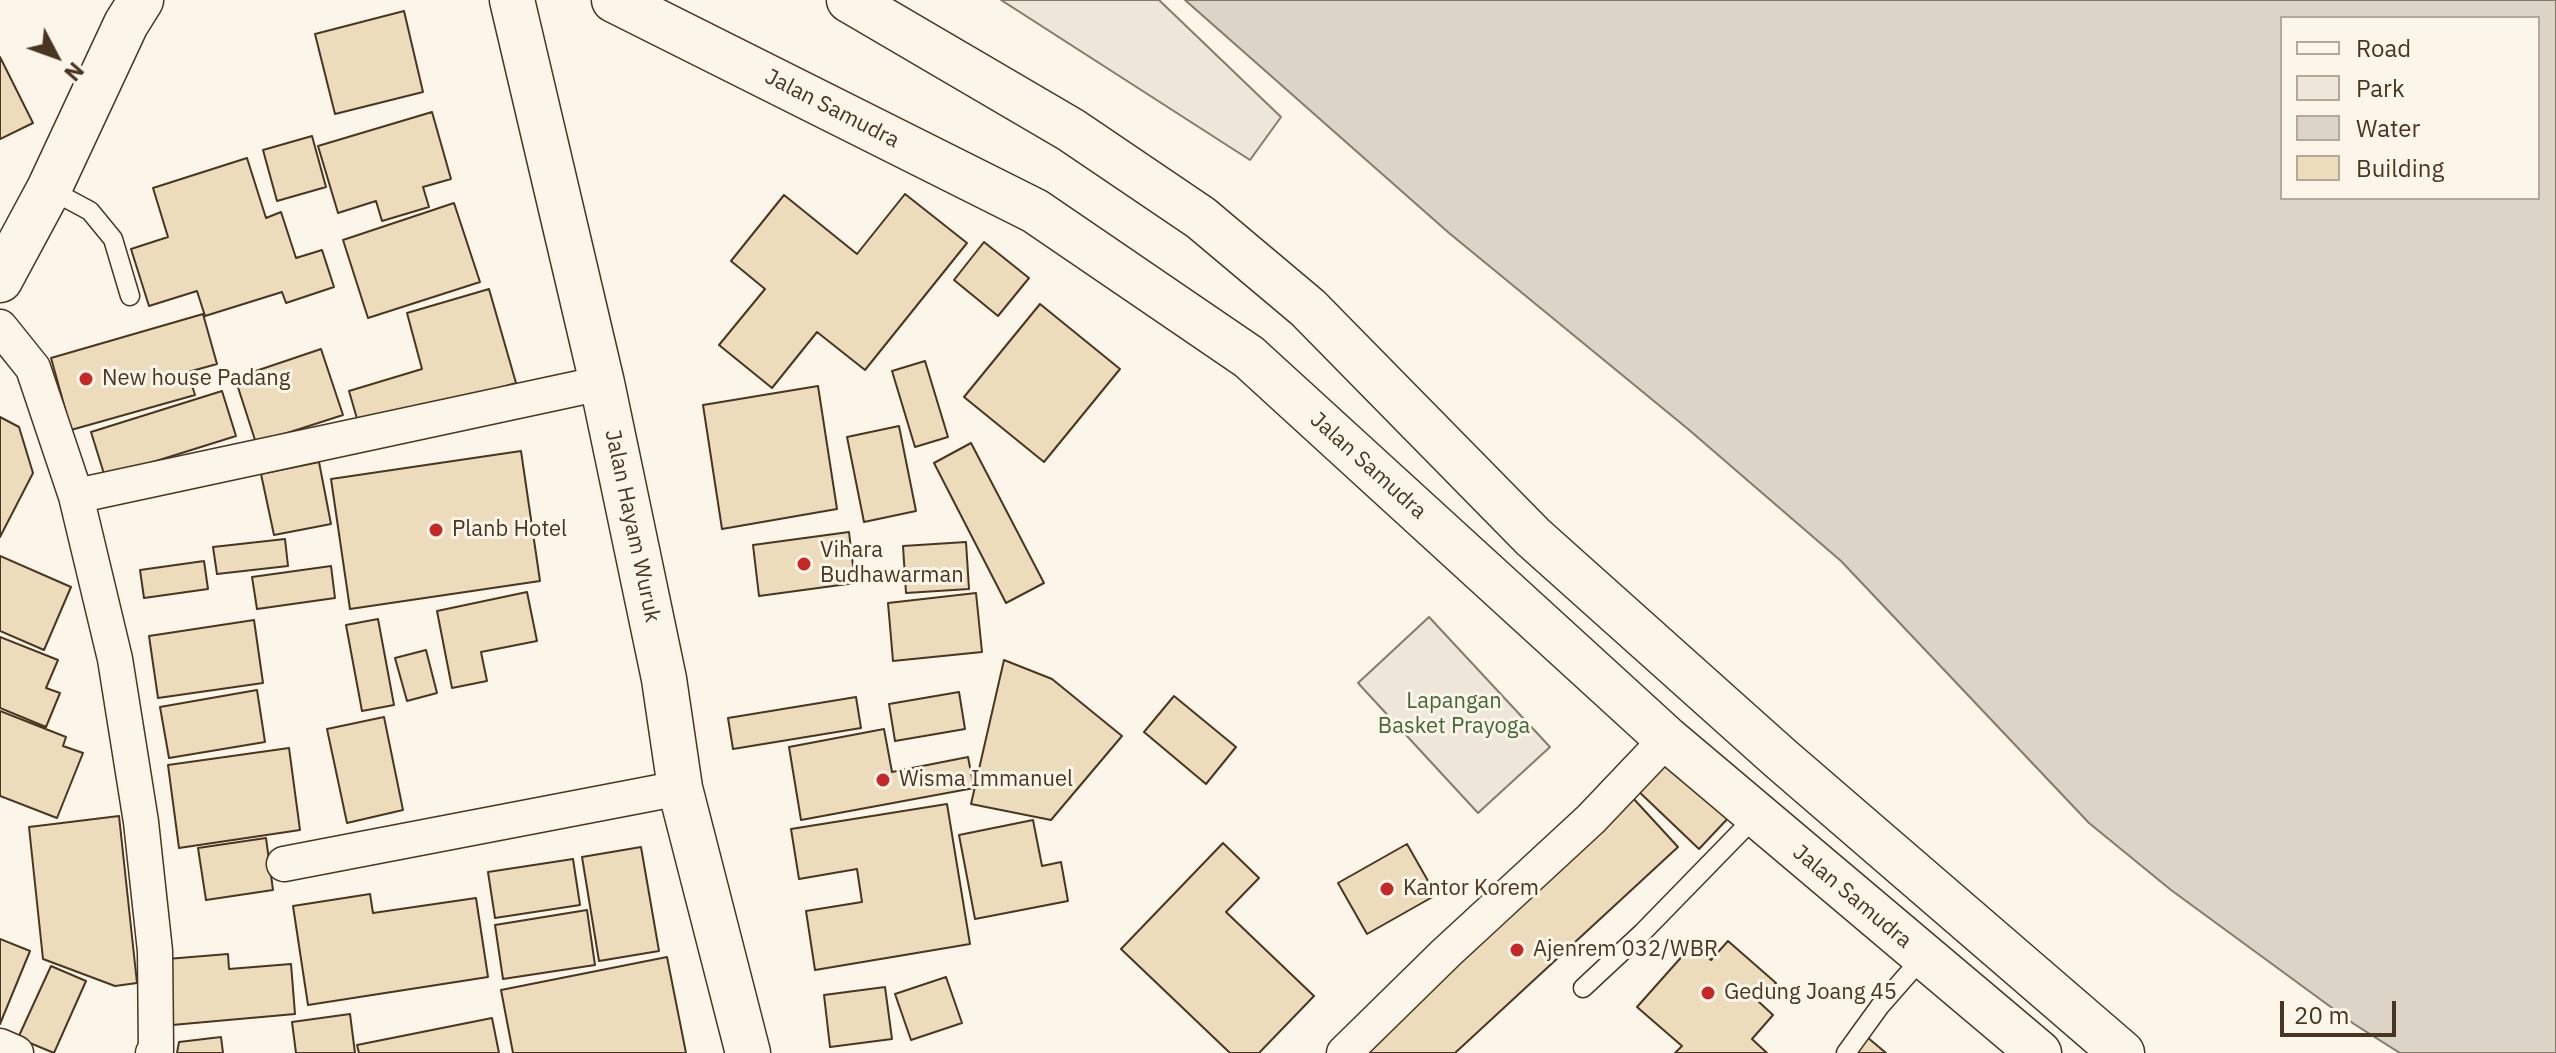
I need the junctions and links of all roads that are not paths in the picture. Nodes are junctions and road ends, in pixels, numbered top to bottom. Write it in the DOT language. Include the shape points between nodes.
graph roads {
  1 [pos="141,0"];
  2 [pos="512,0"];
  3 [pos="614,0"];
  4 [pos="849,0"];
  5 [pos="49,189"];
  6 [pos="0,280"];
  7 [pos="130,296"];
  8 [pos="0,327"];
  9 [pos="602,383"];
  10 [pos="76,496"];
  11 [pos="1667,739"];
  12 [pos="680,788"];
  13 [pos="1757,815"];
  14 [pos="284,864"];
  15 [pos="1923,957"];
  16 [pos="1583,988"];
  17 [pos="0,1046"];
  18 [pos="16,1053"];
  19 [pos="153,1053"];
  20 [pos="748,1053"];
  21 [pos="1344,1053"];
  22 [pos="1846,1053"];
  23 [pos="2039,1053"];
  24 [pos="2122,1053"];
  1 -- 5 [label="main road"];
  2 -- 9 [label="main road, Jalan Hayam Wuruk"];
  3 -- 11 [label="main road, Jalan Samudra" via="1035,211 1249,357"];
  4 -- 24 [label="main road" via="1071,130 1201,218 1308,308 1533,537"];
  5 -- 6 [label="main road"];
  5 -- 7 [label="lane" via="90,211 113,239"];
  8 -- 10 [label="street" via="33,368"];
  9 -- 10 [label="street"];
  9 -- 12 [label="main road, Jalan Hayam Wuruk" via="664,679"];
  10 -- 19 [label="street" via="115,659 141,822 155,951"];
  11 -- 13 [label="main road, Jalan Samudra"];
  11 -- 21 [label="street" via="1591,819"];
  12 -- 14 [label="street"];
  12 -- 20 [label="main road, Jalan Hayam Wuruk"];
  13 -- 15 [label="main road, Jalan Samudra"];
  13 -- 16 [label="lane"];
  15 -- 22 [label="lane"];
  15 -- 23 [label="main road, Jalan Samudra"];
  17 -- 18 [label="street"];
}
